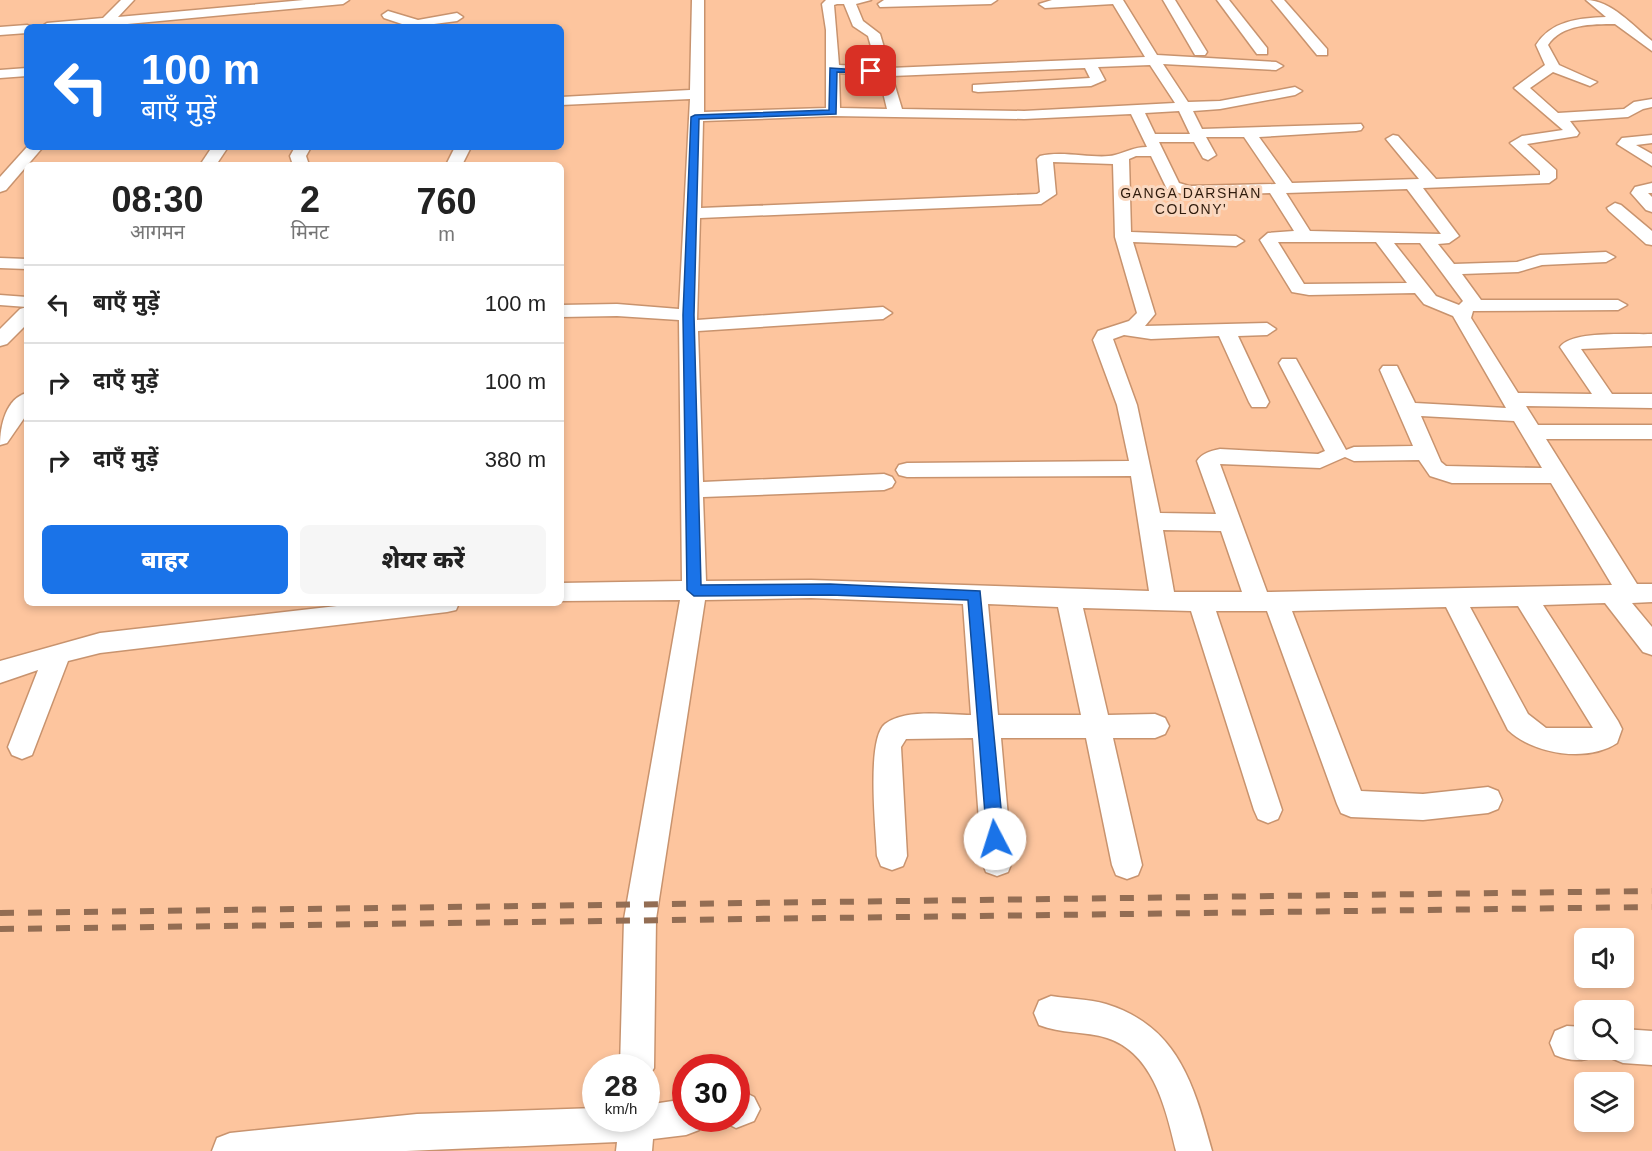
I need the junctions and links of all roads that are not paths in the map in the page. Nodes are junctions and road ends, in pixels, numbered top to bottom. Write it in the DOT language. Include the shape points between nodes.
graph roads {
  1 [pos="128,0"];
  2 [pos="343,0"];
  3 [pos="698,0"];
  4 [pos="849,0"];
  5 [pos="865,0"];
  6 [pos="991,0"];
  7 [pos="1117,0"];
  8 [pos="1169,0"];
  9 [pos="1223,0"];
  10 [pos="1278,0"];
  11 [pos="1592,0"];
  12 [pos="884,4"];
  13 [pos="1045,4"];
  14 [pos="153,7"];
  15 [pos="388,15"];
  16 [pos="182,16"];
  17 [pos="457,17"];
  18 [pos="145,19"];
  19 [pos="1619,20"];
  20 [pos="106,22"];
  21 [pos="82,24"];
  22 [pos="175,24"];
  23 [pos="412,24"];
  24 [pos="426,24"];
  25 [pos="24,29"];
  26 [pos="3,33"];
  27 [pos="1652,47"];
  28 [pos="1262,51"];
  29 [pos="1200,52"];
  30 [pos="1322,52"];
  31 [pos="1153,60"];
  32 [pos="1276,66"];
  33 [pos="1552,67"];
  34 [pos="833,69"];
  35 [pos="1093,70"];
  36 [pos="24,72"];
  37 [pos="885,72"];
  38 [pos="1163,73"];
  39 [pos="0,74"];
  40 [pos="1590,82"];
  41 [pos="978,88"];
  42 [pos="1295,91"];
  43 [pos="697,94"];
  44 [pos="564,101"];
  45 [pos="1652,103"];
  46 [pos="1184,107"];
  47 [pos="1136,109"];
  48 [pos="833,112"];
  49 [pos="896,114"];
  50 [pos="695,117"];
  51 [pos="1555,118"];
  52 [pos="1356,127"];
  53 [pos="1249,132"];
  54 [pos="1198,135"];
  55 [pos="1393,139"];
  56 [pos="1652,139"];
  57 [pos="1153,145"];
  58 [pos="32,150"];
  59 [pos="1208,155"];
  60 [pos="1121,160"];
  61 [pos="1652,161"];
  62 [pos="1432,184"];
  63 [pos="1412,185"];
  64 [pos="0,187"];
  65 [pos="1652,188"];
  66 [pos="1282,189"];
  67 [pos="1652,207"];
  68 [pos="1615,208"];
  69 [pos="693,213"];
  70 [pos="1305,236"];
  71 [pos="1123,237"];
  72 [pos="1381,238"];
  73 [pos="1425,238"];
  74 [pos="1652,240"];
  75 [pos="1236,241"];
  76 [pos="1606,257"];
  77 [pos="0,262"];
  78 [pos="24,264"];
  79 [pos="1449,269"];
  80 [pos="1420,288"];
  81 [pos="0,300"];
  82 [pos="1618,304"];
  83 [pos="24,307"];
  84 [pos="1466,310"];
  85 [pos="24,311"];
  86 [pos="564,311"];
  87 [pos="883,313"];
  88 [pos="688,321"];
  89 [pos="1122,329"];
  90 [pos="1268,330"];
  91 [pos="1226,331"];
  92 [pos="24,338"];
  93 [pos="1652,340"];
  94 [pos="0,342"];
  95 [pos="1289,363"];
  96 [pos="1390,370"];
  97 [pos="1607,400"];
  98 [pos="1652,401"];
  99 [pos="1259,402"];
  100 [pos="24,403"];
  101 [pos="1407,409"];
  102 [pos="1521,415"];
  103 [pos="1652,432"];
  104 [pos="0,438"];
  105 [pos="1427,453"];
  106 [pos="1354,454"];
  107 [pos="1141,468"];
  108 [pos="907,470"];
  109 [pos="1558,476"];
  110 [pos="884,482"];
  111 [pos="692,490"];
  112 [pos="1149,522"];
  113 [pos="1230,524"];
  114 [pos="694,590"];
  115 [pos="564,592"];
  116 [pos="1631,594"];
  117 [pos="975,595"];
  118 [pos="1526,598"];
  119 [pos="1069,599"];
  120 [pos="1455,599"];
  121 [pos="1163,601"];
  122 [pos="1201,602"];
  123 [pos="1267,602"];
  124 [pos="421,606"];
  125 [pos="1652,645"];
  126 [pos="58,653"];
  127 [pos="0,672"];
  128 [pos="1155,726"];
  129 [pos="986,727"];
  130 [pos="1097,727"];
  131 [pos="22,747"];
  132 [pos="1488,801"];
  133 [pos="1268,810"];
  134 [pos="892,856"];
  135 [pos="997,862"];
  136 [pos="1127,865"];
  137 [pos="1051,1013"];
  138 [pos="1634,1047"];
  139 [pos="1652,1048"];
  140 [pos="637,1054"];
  141 [pos="582,1131"];
  142 [pos="230,1151"];
  143 [pos="1194,1151"];
  1 -- 20 [label="street"];
  2 -- 16 [label="street"];
  3 -- 43 [label="street"];
  4 -- 5 [label="street"];
  4 -- 34 [label="street" via="828,4"];
  4 -- 37 [label="street" via="857,23 873,31"];
  6 -- 12 [label="street"];
  7 -- 13 [label="street"];
  7 -- 31 [label="street"];
  8 -- 29 [label="street"];
  9 -- 28 [label="street"];
  10 -- 30 [label="street"];
  11 -- 19 [label="street"];
  14 -- 18 [label="street"];
  15 -- 23 [label="street"];
  16 -- 18 [label="street"];
  16 -- 22 [label="street"];
  17 -- 24 [label="street"];
  18 -- 20 [label="street"];
  19 -- 27 [label="street"];
  19 -- 33 [label="street" via="1578,22 1546,39 1542,45"];
  20 -- 21 [label="street"];
  25 -- 26 [label="street"];
  31 -- 32 [label="street"];
  31 -- 35 [label="street"];
  31 -- 38 [label="street"];
  33 -- 40 [label="street"];
  33 -- 51 [label="street" via="1521,88"];
  34 -- 37 [label="street"];
  34 -- 48 [label="street"];
  35 -- 37 [label="street"];
  35 -- 38 [label="street"];
  35 -- 41 [label="street" via="1098,80 1091,82"];
  36 -- 39 [label="street"];
  37 -- 49 [label="street"];
  38 -- 46 [label="street"];
  42 -- 46 [label="street"];
  43 -- 44 [label="street"];
  43 -- 50 [label="street"];
  45 -- 51 [label="street" via="1639,105 1628,113"];
  46 -- 47 [label="street"];
  46 -- 54 [label="street"];
  47 -- 49 [label="street" via="1001,116"];
  47 -- 57 [label="street"];
  48 -- 49 [label="street"];
  48 -- 50 [label="street"];
  50 -- 69 [label="street"];
  51 -- 62 [label="street" via="1572,133 1517,144 1548,170 1548,178"];
  52 -- 53 [label="street"];
  53 -- 54 [label="street"];
  53 -- 66 [label="street"];
  54 -- 57 [label="street"];
  54 -- 59 [label="street"];
  55 -- 62 [label="street"];
  56 -- 61 [label="street" via="1624,144"];
  57 -- 60 [label="street" via="1124,155"];
  57 -- 66 [label="street" via="1173,186 1181,190"];
  58 -- 64 [label="street"];
  60 -- 69 [label="street" via="1045,159 1048,194 1041,199"];
  60 -- 71 [label="street"];
  62 -- 63 [label="street"];
  63 -- 66 [label="street"];
  63 -- 73 [label="street" via="1451,236"];
  65 -- 67 [label="street" via="1639,193"];
  66 -- 70 [label="street"];
  68 -- 74 [label="street"];
  69 -- 88 [label="street"];
  70 -- 72 [label="street"];
  70 -- 80 [label="street" via="1268,240 1298,288"];
  71 -- 75 [label="street"];
  71 -- 89 [label="street" via="1146,314 1136,325"];
  72 -- 73 [label="street"];
  72 -- 80 [label="street"];
  73 -- 79 [label="street"];
  76 -- 79 [label="street" via="1540,260 1518,267"];
  77 -- 78 [label="street"];
  79 -- 84 [label="street" via="1471,297"];
  80 -- 84 [label="street" via="1436,304"];
  81 -- 83 [label="street"];
  82 -- 84 [label="street"];
  84 -- 102 [label="street" via="1462,318"];
  85 -- 94 [label="street"];
  86 -- 88 [label="street" via="617,310"];
  87 -- 88 [label="street"];
  88 -- 111 [label="street"];
  89 -- 91 [label="street" via="1151,333"];
  89 -- 107 [label="street" via="1105,335 1103,346 1127,405"];
  90 -- 91 [label="street"];
  91 -- 99 [label="street"];
  92 -- 94 [label="street"];
  93 -- 97 [label="street" via="1580,342 1570,347"];
  95 -- 113 [label="street" via="1336,455 1320,461 1220,456 1209,461"];
  96 -- 101 [label="street"];
  97 -- 98 [label="street"];
  97 -- 102 [label="street"];
  100 -- 104 [label="street"];
  101 -- 102 [label="street"];
  101 -- 105 [label="street"];
  102 -- 103 [label="street"];
  102 -- 109 [label="street"];
  105 -- 106 [label="street"];
  105 -- 109 [label="street" via="1431,466 1444,474"];
  107 -- 108 [label="street"];
  107 -- 112 [label="street"];
  109 -- 116 [label="street"];
  110 -- 111 [label="street"];
  111 -- 114 [label="street"];
  112 -- 113 [label="street"];
  112 -- 121 [label="street"];
  113 -- 123 [label="street"];
  114 -- 115 [label="street"];
  114 -- 117 [label="street"];
  114 -- 140 [label="street" via="640,919"];
  116 -- 118 [label="street"];
  116 -- 125 [label="street"];
  117 -- 119 [label="street"];
  117 -- 129 [label="street"];
  118 -- 120 [label="street"];
  118 -- 120 [label="street" via="1608,729 1601,739 1544,741 1526,731 1518,723"];
  119 -- 121 [label="street"];
  119 -- 130 [label="street"];
  120 -- 123 [label="street"];
  121 -- 122 [label="street"];
  122 -- 123 [label="street"];
  122 -- 133 [label="street"];
  123 -- 132 [label="street" via="1351,804 1423,807"];
  124 -- 126 [label="street" via="100,643"];
  126 -- 127 [label="street"];
  126 -- 131 [label="street"];
  128 -- 130 [label="street"];
  129 -- 130 [label="street"];
  129 -- 134 [label="street" via="909,727 889,736"];
  129 -- 135 [label="street"];
  130 -- 136 [label="street"];
  137 -- 143 [label="street" via="1106,1022 1134,1034 1158,1056 1178,1092"];
  138 -- 139 [label="street"];
  141 -- 142 [label="street" via="417,1132"];
}
